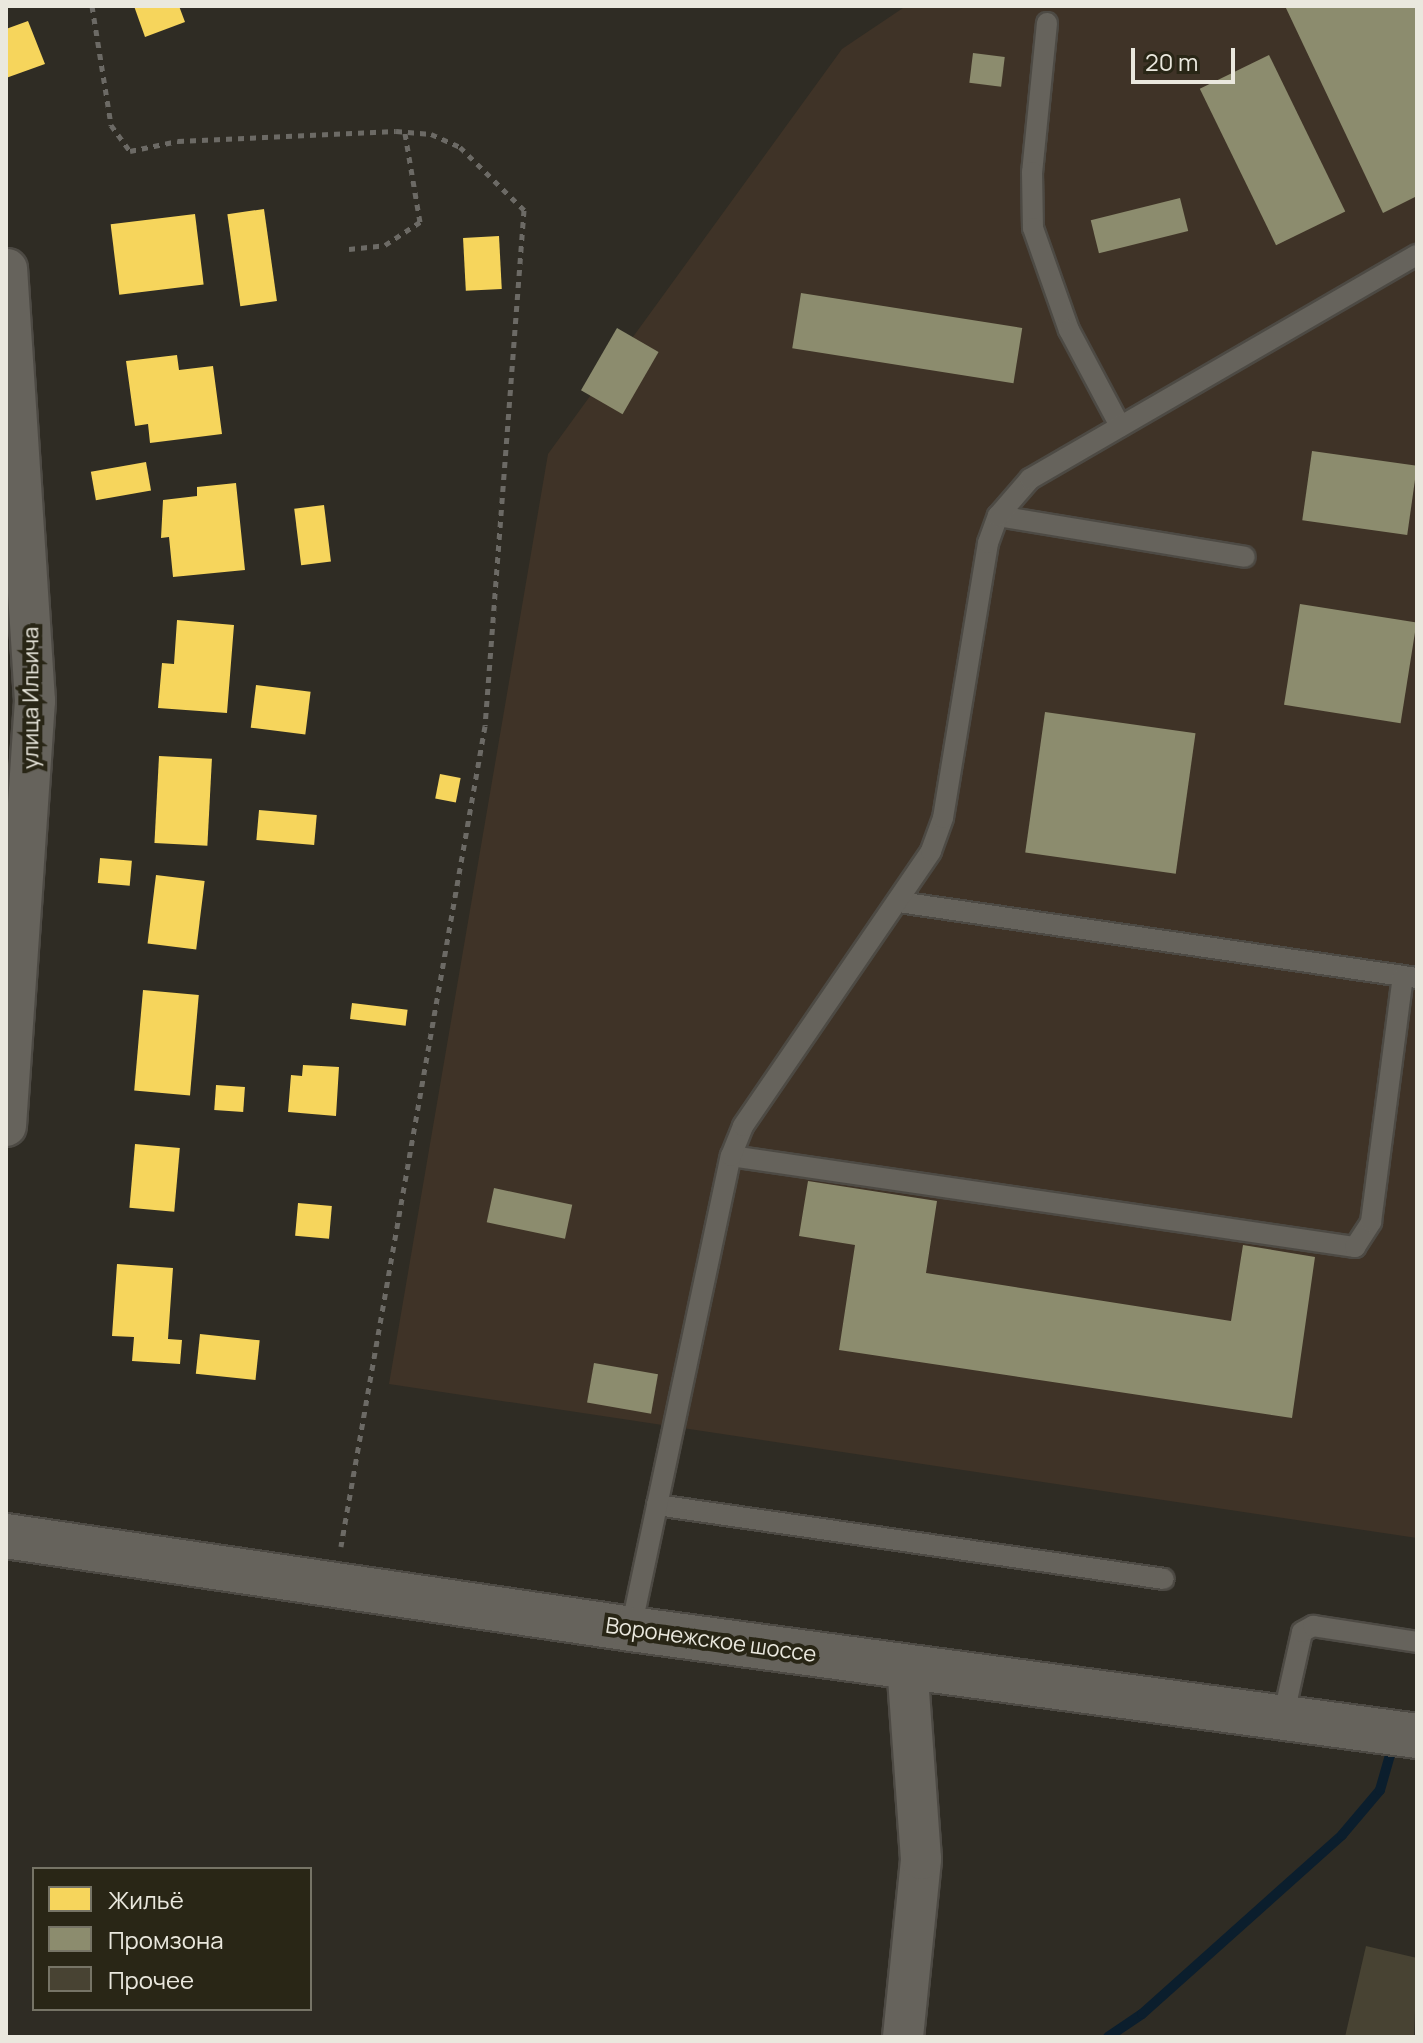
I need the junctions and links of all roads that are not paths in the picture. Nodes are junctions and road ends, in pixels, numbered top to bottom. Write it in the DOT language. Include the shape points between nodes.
graph roads {
  1 [pos="1047,23"];
  2 [pos="1417,255"];
  3 [pos="7,269"];
  4 [pos="1120,426"];
  5 [pos="998,516"];
  6 [pos="1245,557"];
  7 [pos="899,902"];
  8 [pos="1410,978"];
  9 [pos="6,1126"];
  10 [pos="731,1156"];
  11 [pos="657,1505"];
  12 [pos="6,1536"];
  13 [pos="1164,1579"];
  14 [pos="631,1629"];
  15 [pos="1417,1642"];
  16 [pos="907,1666"];
  17 [pos="1283,1718"];
  18 [pos="1417,1736"];
  19 [pos="903,2037"];
  1 -- 4 [label="lane" via="1032,172 1033,228 1069,330"];
  2 -- 4 [label="lane"];
  3 -- 9 [label="street, улица Ильича" via="35,701"];
  4 -- 5 [label="lane" via="1030,479"];
  5 -- 6 [label="lane"];
  5 -- 7 [label="lane" via="988,543 943,818 931,851"];
  7 -- 8 [label="lane"];
  7 -- 10 [label="lane" via="743,1126"];
  8 -- 10 [label="lane" via="1371,1222 1355,1247"];
  10 -- 11 [label="lane"];
  11 -- 13 [label="lane"];
  11 -- 14 [label="lane"];
  12 -- 14 [label="main road, Воронежское шоссе"];
  14 -- 16 [label="main road, Воронежское шоссе"];
  15 -- 17 [label="lane" via="1313,1626 1302,1632"];
  16 -- 17 [label="main road, Воронежское шоссе"];
  16 -- 19 [label="street" via="921,1859"];
  17 -- 18 [label="main road, Воронежское шоссе"];
}
